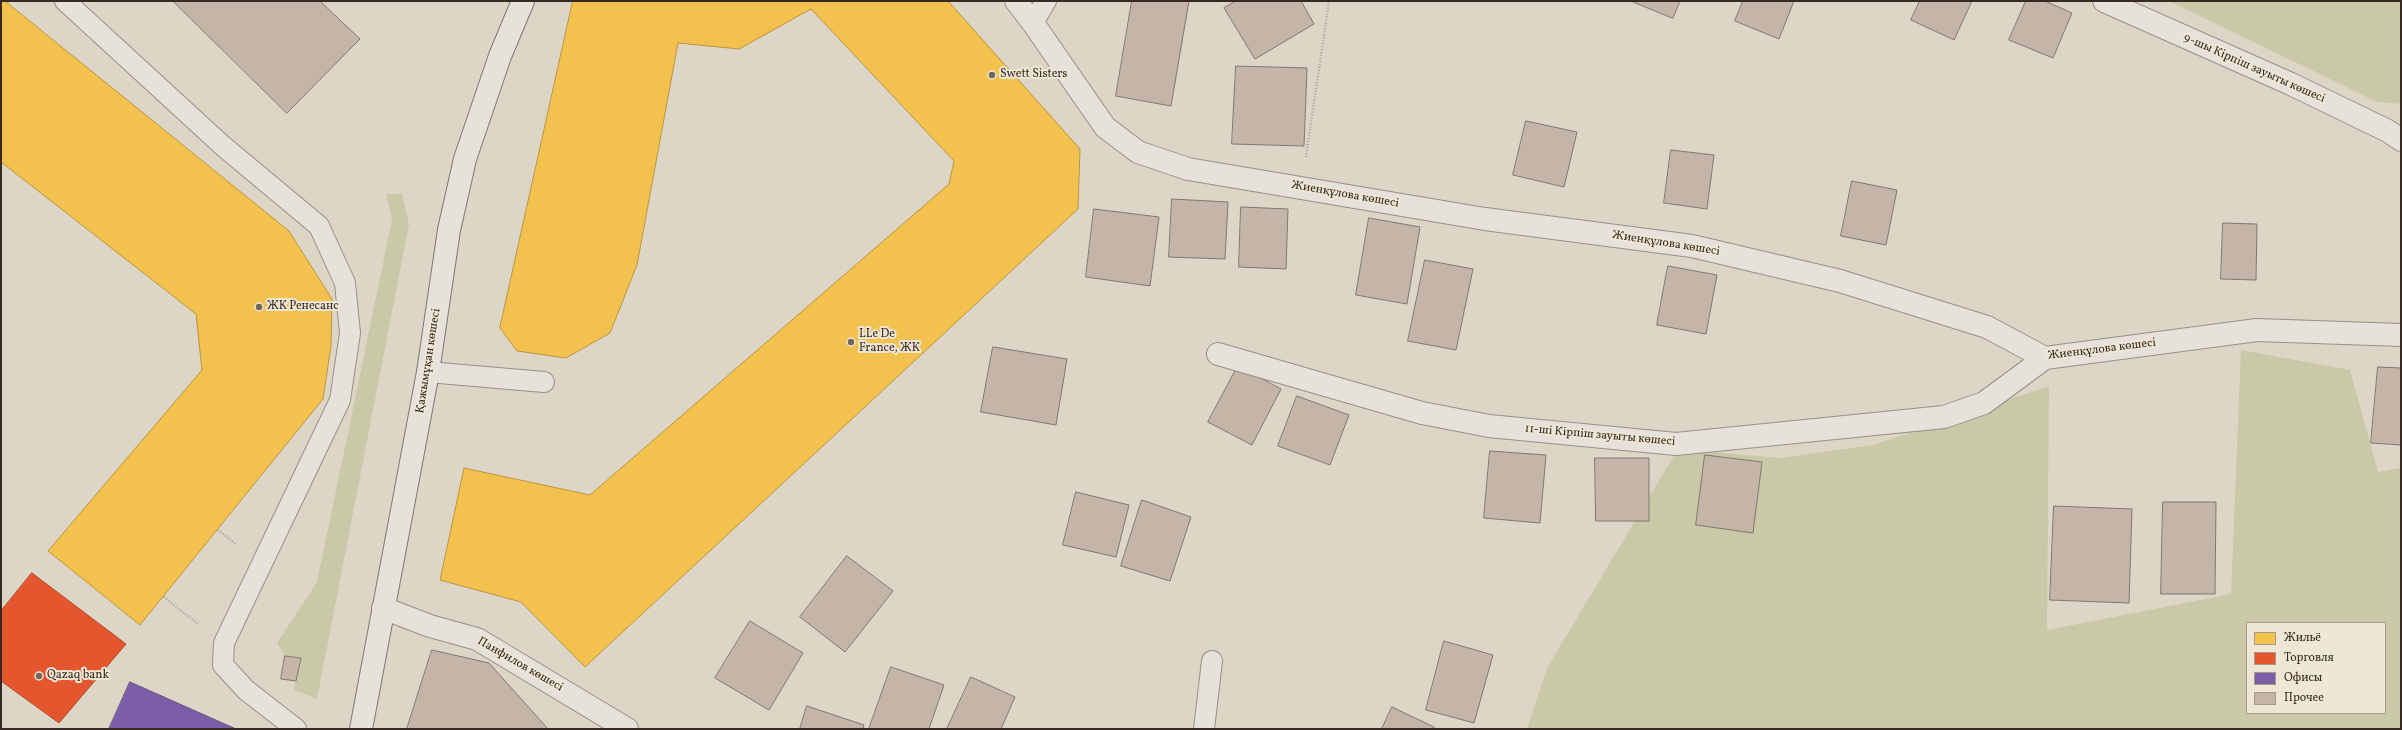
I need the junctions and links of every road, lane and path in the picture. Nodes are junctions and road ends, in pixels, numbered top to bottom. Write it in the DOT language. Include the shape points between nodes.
graph roads {
  1 [pos="65,1"];
  2 [pos="523,1"];
  3 [pos="1016,1"];
  4 [pos="1046,1"];
  5 [pos="1329,1"];
  6 [pos="2104,1"];
  7 [pos="1033,23"];
  8 [pos="2401,140"];
  9 [pos="1302,188"];
  10 [pos="2401,335"];
  11 [pos="1218,354"];
  12 [pos="2045,358"];
  13 [pos="428,372"];
  14 [pos="544,382"];
  15 [pos="164,597"];
  16 [pos="383,608"];
  17 [pos="224,643"];
  18 [pos="1212,661"];
  19 [pos="296,729"];
  20 [pos="361,729"];
  21 [pos="627,729"];
  22 [pos="1204,729"];
  1 -- 17 [label="lane" via="223,146 319,226 345,283 350,334 340,400"];
  2 -- 13 [label="street, Қажымұқан көшесі" via="500,56 465,159 449,230"];
  3 -- 7 [label="street, Жиенқұлова көшесі"];
  4 -- 7 [label="lane"];
  5 -- 9 [label="path"];
  6 -- 8 [label="street, 9-шы Кірпіш зауыты көшесі" via="2290,84 2388,131"];
  7 -- 9 [label="street, Жиенқұлова көшесі" via="1105,127 1138,152 1188,169"];
  9 -- 12 [label="street, Жиенқұлова көшесі" via="1485,219 1692,246 1840,281 1987,327"];
  10 -- 12 [label="street, Жиенқұлова көшесі" via="2257,330"];
  11 -- 12 [label="street, 11-ші Кірпіш зауыты көшесі" via="1422,413 1489,426 1676,444 1944,417 1984,404"];
  13 -- 14 [label="lane"];
  13 -- 16 [label="street, Қажымұқан көшесі"];
  15 -- 17 [label="path"];
  16 -- 20 [label="street, Қажымұқан көшесі"];
  16 -- 21 [label="street, Панфилов көшесі" via="430,626 477,639"];
  17 -- 19 [label="lane" via="223,665 246,690"];
  18 -- 22 [label="lane"];
}
